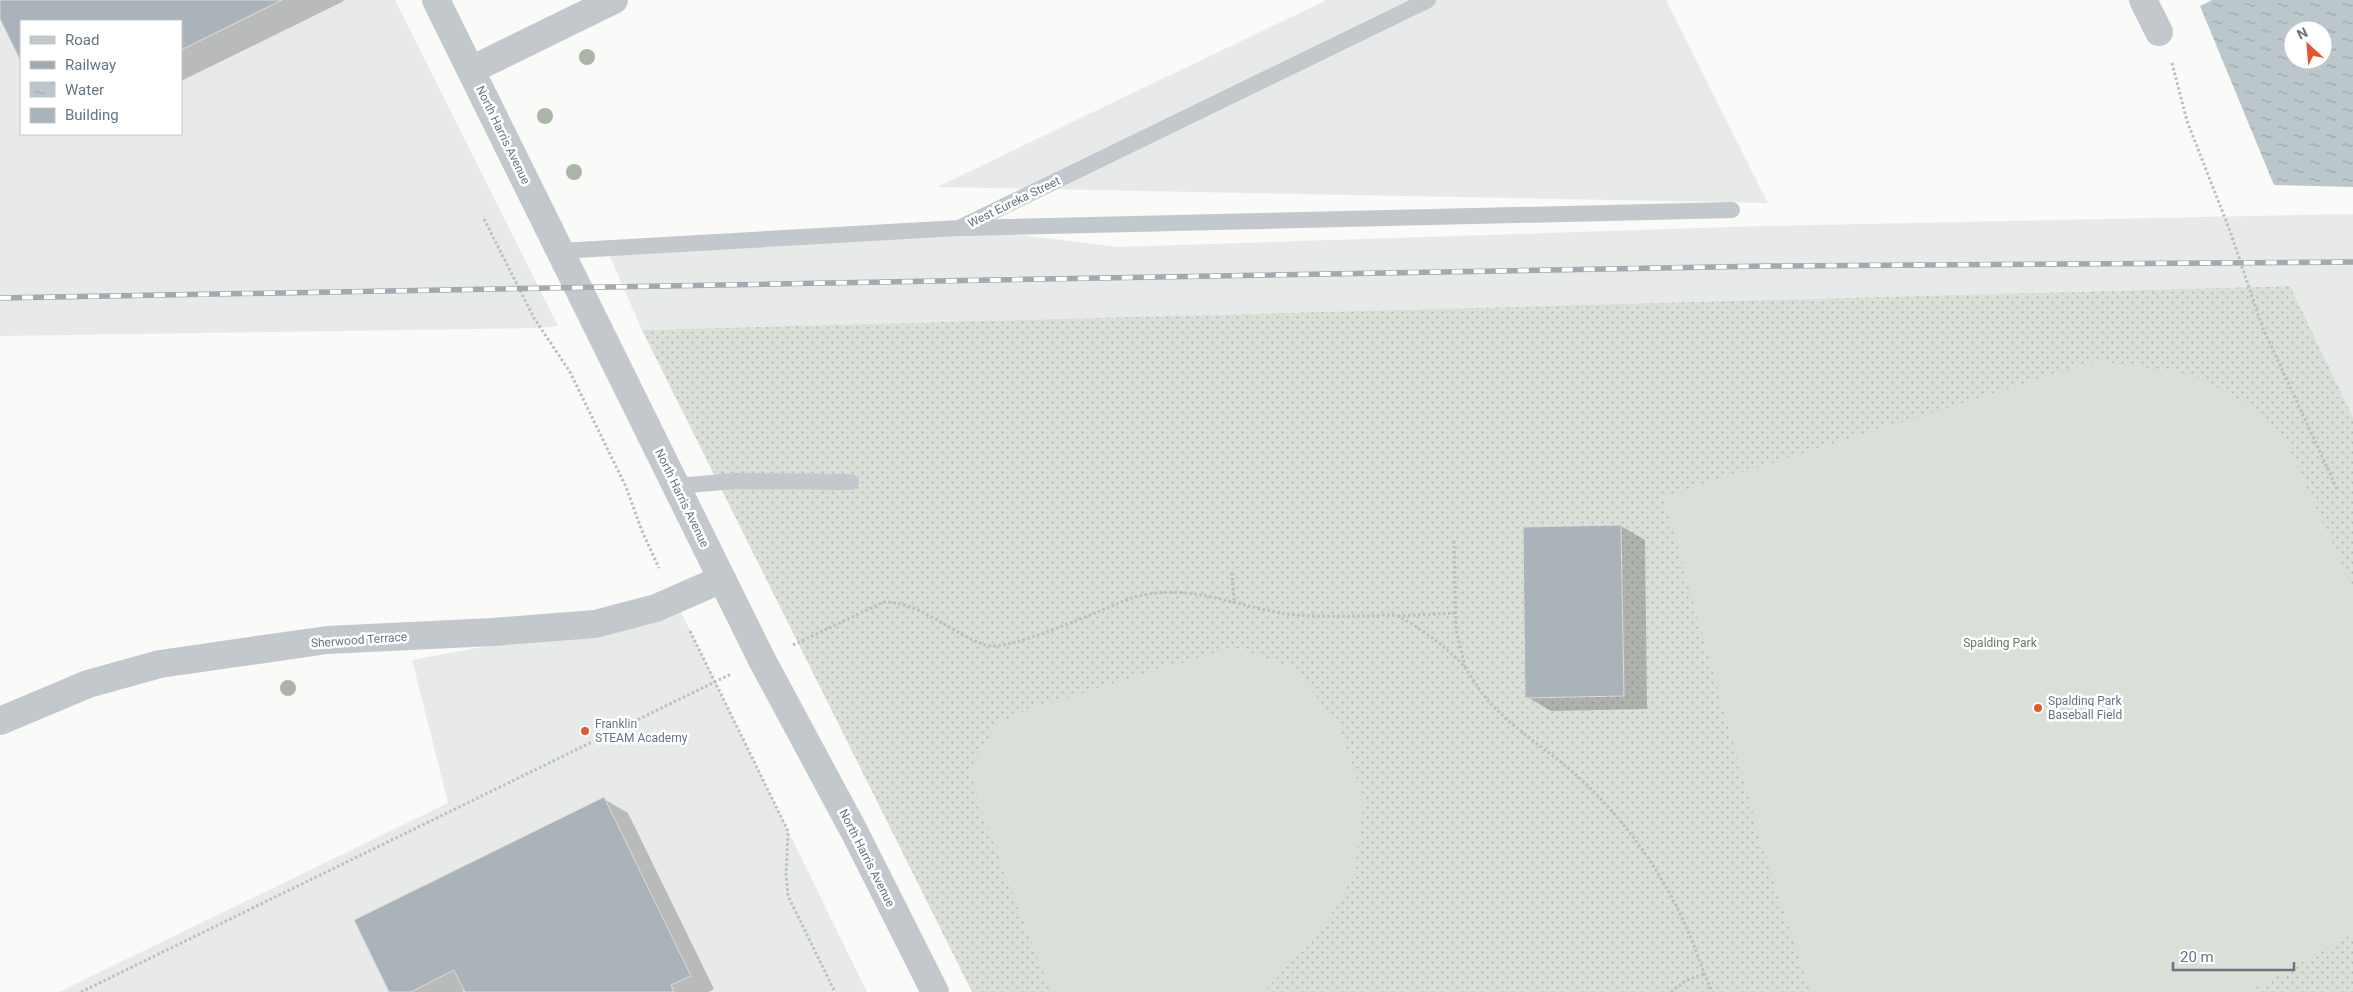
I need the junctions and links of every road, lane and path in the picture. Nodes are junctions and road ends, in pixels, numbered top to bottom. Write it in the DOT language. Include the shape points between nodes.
graph roads {
  1 [pos="436,0"];
  2 [pos="614,0"];
  3 [pos="1428,0"];
  4 [pos="2143,0"];
  5 [pos="2253,0"];
  6 [pos="2159,32"];
  7 [pos="2269,33"];
  8 [pos="2172,60"];
  9 [pos="471,70"];
  10 [pos="1732,210"];
  11 [pos="484,219"];
  12 [pos="959,228"];
  13 [pos="560,251"];
  14 [pos="851,482"];
  15 [pos="677,486"];
  16 [pos="2336,489"];
  17 [pos="1454,541"];
  18 [pos="659,568"];
  19 [pos="1232,573"];
  20 [pos="722,579"];
  21 [pos="1234,601"];
  22 [pos="1456,613"];
  23 [pos="1398,616"];
  24 [pos="687,626"];
  25 [pos="797,643"];
  26 [pos="1465,667"];
  27 [pos="728,676"];
  28 [pos="714,682"];
  29 [pos="0,722"];
  30 [pos="1704,974"];
  31 [pos="81,992"];
  32 [pos="834,992"];
  33 [pos="935,992"];
  34 [pos="1671,992"];
  35 [pos="1712,992"];
  1 -- 9 [label="street, North Harris Avenue"];
  2 -- 9 [label="street"];
  3 -- 12 [label="lane, West Eureka Street"];
  4 -- 6 [label="street"];
  5 -- 7 [label="path"];
  8 -- 16 [label="path" via="2187,120 2262,326"];
  9 -- 13 [label="street, North Harris Avenue"];
  10 -- 12 [label="lane"];
  11 -- 18 [label="path" via="534,318 570,372 626,487"];
  12 -- 13 [label="lane, West Eureka Street"];
  13 -- 15 [label="street, North Harris Avenue"];
  14 -- 15 [label="lane" via="734,481"];
  15 -- 20 [label="street, North Harris Avenue"];
  17 -- 22 [label="path"];
  19 -- 21 [label="path"];
  20 -- 29 [label="street, Sherwood Terrace" via="656,608 595,624 327,640 160,664 88,684"];
  20 -- 33 [label="street, North Harris Avenue"];
  21 -- 23 [label="path" via="1294,615"];
  21 -- 25 [label="path" via="1187,591 1150,592 1018,642 995,647 966,637 896,602 884,602"];
  22 -- 23 [label="path"];
  22 -- 26 [label="path" via="1458,646"];
  23 -- 26 [label="path" via="1434,640"];
  24 -- 28 [label="path"];
  26 -- 30 [label="path" via="1492,706 1569,767 1632,836 1669,893"];
  27 -- 28 [label="path"];
  28 -- 31 [label="path"];
  28 -- 32 [label="path" via="788,831 788,896"];
  30 -- 34 [label="path" via="1685,981"];
  30 -- 35 [label="path"];
}
